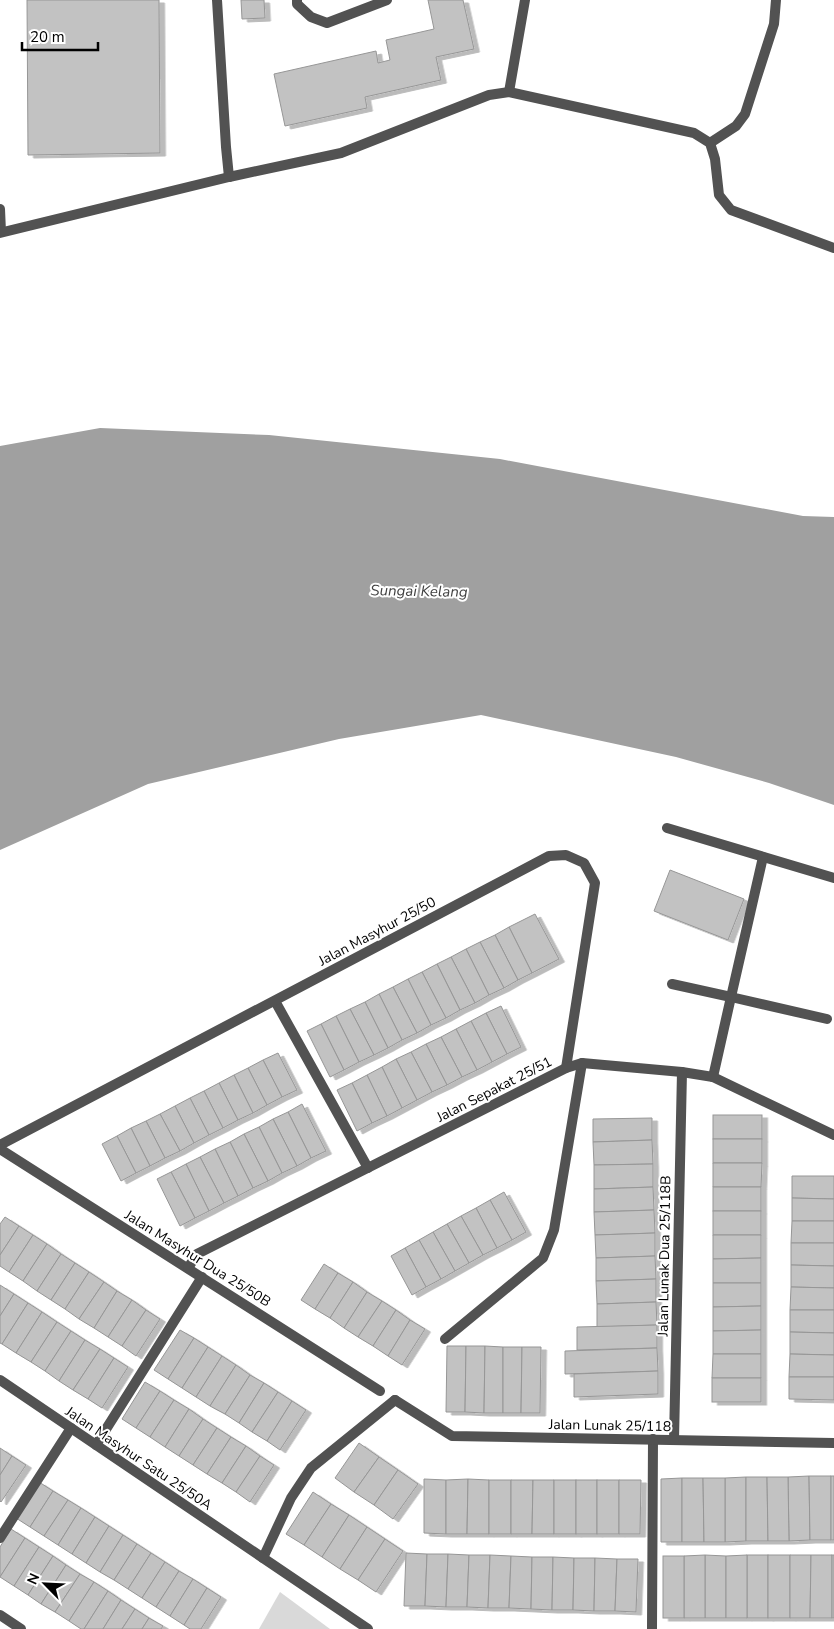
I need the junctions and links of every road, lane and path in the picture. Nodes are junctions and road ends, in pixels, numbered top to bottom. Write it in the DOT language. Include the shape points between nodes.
graph roads {
  1 [pos="217,0"];
  2 [pos="297,0"];
  3 [pos="386,0"];
  4 [pos="525,0"];
  5 [pos="776,0"];
  6 [pos="509,92"];
  7 [pos="710,143"];
  8 [pos="229,178"];
  9 [pos="0,209"];
  10 [pos="1,232"];
  11 [pos="834,248"];
  12 [pos="668,828"];
  13 [pos="763,857"];
  14 [pos="834,878"];
  15 [pos="672,984"];
  16 [pos="731,997"];
  17 [pos="274,1000"];
  18 [pos="827,1019"];
  19 [pos="582,1063"];
  20 [pos="566,1068"];
  21 [pos="682,1072"];
  22 [pos="712,1077"];
  23 [pos="834,1135"];
  24 [pos="0,1145"];
  25 [pos="0,1149"];
  26 [pos="368,1168"];
  27 [pos="188,1268"];
  28 [pos="202,1277"];
  29 [pos="445,1339"];
  30 [pos="0,1380"];
  31 [pos="380,1391"];
  32 [pos="71,1428"];
  33 [pos="653,1440"];
  34 [pos="674,1440"];
  35 [pos="834,1443"];
  36 [pos="96,1446"];
  37 [pos="0,1538"];
  38 [pos="263,1558"];
  39 [pos="0,1615"];
  40 [pos="21,1629"];
  41 [pos="368,1629"];
  42 [pos="652,1629"];
  1 -- 8 [label="street"];
  2 -- 3 [label="street" via="297,4 311,17 327,23"];
  4 -- 6 [label="street"];
  5 -- 7 [label="street" via="774,24 745,114 736,126"];
  6 -- 7 [label="street" via="694,132"];
  6 -- 8 [label="street" via="488,96 341,153"];
  7 -- 11 [label="street" via="719,195 731,210"];
  8 -- 10 [label="street"];
  9 -- 10 [label="street"];
  12 -- 13 [label="street"];
  13 -- 14 [label="street"];
  13 -- 16 [label="street"];
  15 -- 16 [label="street"];
  16 -- 18 [label="street"];
  16 -- 22 [label="street"];
  17 -- 20 [label="street, Jalan Masyhur 25/50" via="549,856 566,855 584,863 595,883"];
  17 -- 24 [label="street, Jalan Masyhur 25/50"];
  17 -- 26 [label="street"];
  19 -- 20 [label="street, Jalan Sepakat 25/51"];
  19 -- 21 [label="street, Jalan Sepakat 25/51"];
  19 -- 29 [label="street" via="554,1230 543,1258"];
  20 -- 26 [label="street, Jalan Sepakat 25/51"];
  21 -- 22 [label="street, Jalan Sepakat 25/51"];
  21 -- 34 [label="street, Jalan Lunak Dua 25/118B"];
  22 -- 23 [label="street, Jalan Sepakat 25/51"];
  25 -- 27 [label="street, Jalan Masyhur Dua 25/50B"];
  26 -- 27 [label="street, Jalan Sepakat 25/51" via="197,1254"];
  27 -- 28 [label="street, Jalan Masyhur Dua 25/50B"];
  28 -- 31 [label="street, Jalan Masyhur Dua 25/50B"];
  28 -- 36 [label="street"];
  30 -- 32 [label="street, Jalan Masyhur Satu 25/50A"];
  32 -- 36 [label="street, Jalan Masyhur Satu 25/50A"];
  32 -- 37 [label="street"];
  33 -- 34 [label="street, Jalan Lunak 25/118"];
  33 -- 38 [label="street, Jalan Lunak 25/118" via="452,1436 395,1400 311,1468 291,1498"];
  33 -- 42 [label="street"];
  34 -- 35 [label="street, Jalan Lunak 25/118"];
  36 -- 38 [label="street, Jalan Masyhur Satu 25/50A"];
  38 -- 41 [label="street, Jalan Masyhur Satu 25/50A"];
  39 -- 40 [label="street"];
}
